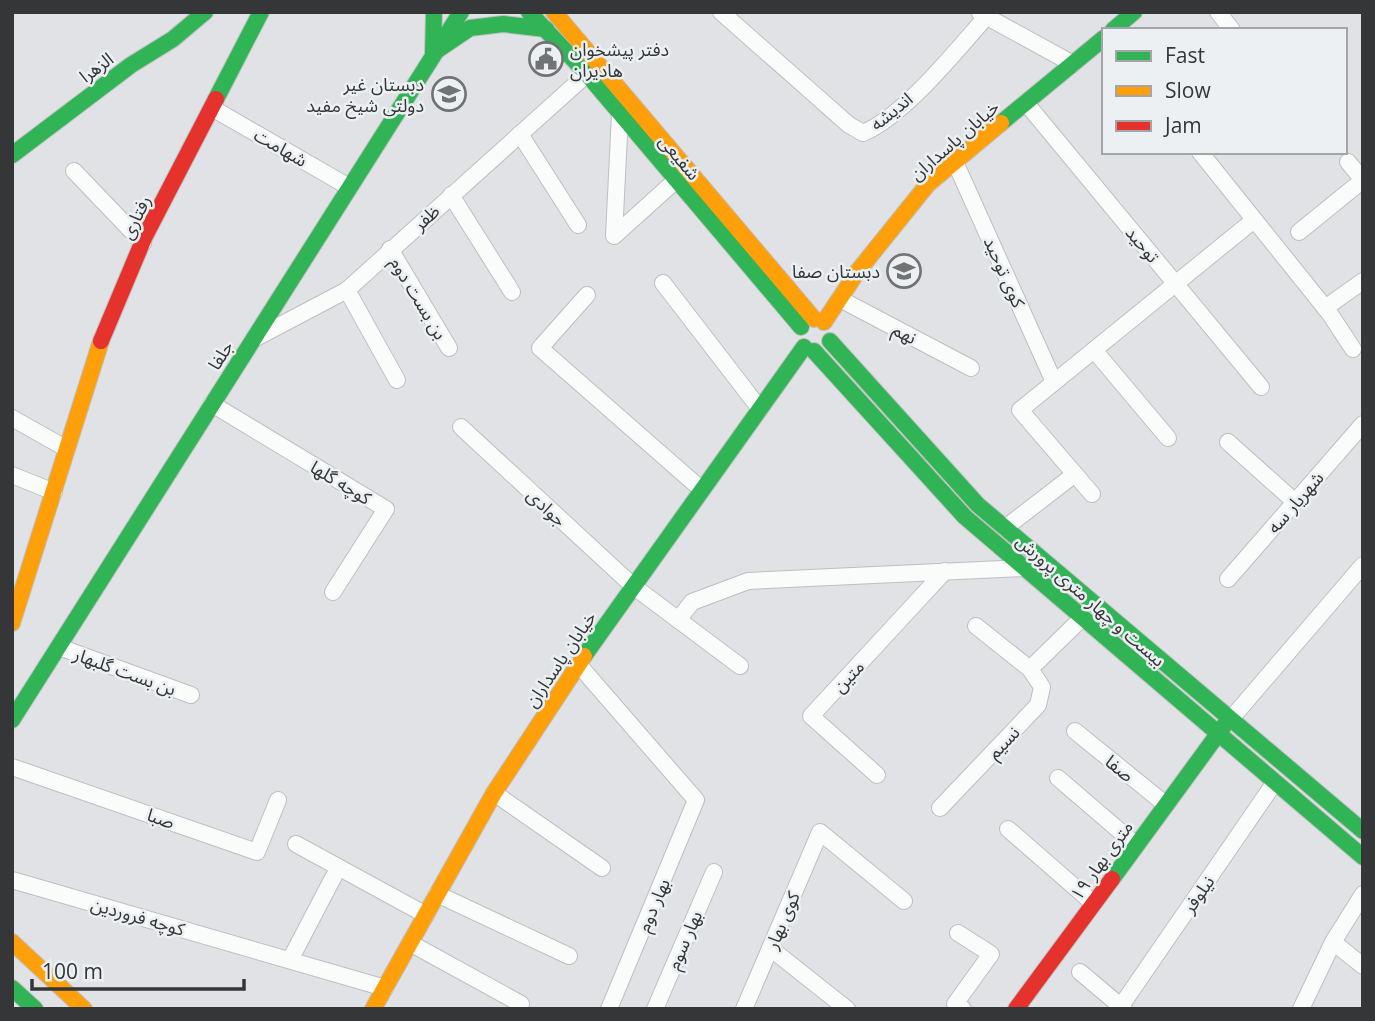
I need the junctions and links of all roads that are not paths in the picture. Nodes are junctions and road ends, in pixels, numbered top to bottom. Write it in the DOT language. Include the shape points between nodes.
graph roads {
  1 [pos="205,12"];
  2 [pos="261,12"];
  3 [pos="434,12"];
  4 [pos="461,12"];
  5 [pos="529,12"];
  6 [pos="554,12"];
  7 [pos="721,12"];
  8 [pos="1134,12"];
  9 [pos="1218,12"];
  10 [pos="984,14"];
  11 [pos="1115,28"];
  12 [pos="1230,28"];
  13 [pos="546,29"];
  14 [pos="1102,40"];
  15 [pos="433,53"];
  16 [pos="1073,64"];
  17 [pos="587,74"];
  18 [pos="1026,103"];
  19 [pos="212,108"];
  20 [pos="620,114"];
  21 [pos="520,134"];
  22 [pos="1202,154"];
  23 [pos="12,155"];
  24 [pos="955,162"];
  25 [pos="1348,162"];
  26 [pos="687,169"];
  27 [pos="74,171"];
  28 [pos="1363,180"];
  29 [pos="675,181"];
  30 [pos="349,187"];
  31 [pos="451,195"];
  32 [pos="1254,220"];
  33 [pos="578,225"];
  34 [pos="1300,232"];
  35 [pos="143,243"];
  36 [pos="390,249"];
  37 [pos="1363,281"];
  38 [pos="663,283"];
  39 [pos="1176,283"];
  40 [pos="347,290"];
  41 [pos="512,292"];
  42 [pos="587,295"];
  43 [pos="840,299"];
  44 [pos="1325,308"];
  45 [pos="813,323"];
  46 [pos="252,340"];
  47 [pos="830,341"];
  48 [pos="449,348"];
  49 [pos="809,349"];
  50 [pos="1353,349"];
  51 [pos="1094,350"];
  52 [pos="971,368"];
  53 [pos="397,380"];
  54 [pos="1054,382"];
  55 [pos="1261,387"];
  56 [pos="212,404"];
  57 [pos="760,409"];
  58 [pos="12,418"];
  59 [pos="1363,424"];
  60 [pos="461,427"];
  61 [pos="1168,439"];
  62 [pos="1228,442"];
  63 [pos="67,449"];
  64 [pos="1074,474"];
  65 [pos="12,475"];
  66 [pos="702,490"];
  67 [pos="54,492"];
  68 [pos="1092,494"];
  69 [pos="1295,502"];
  70 [pos="1005,528"];
  71 [pos="1363,565"];
  72 [pos="1024,568"];
  73 [pos="945,571"];
  74 [pos="20,572"];
  75 [pos="1228,579"];
  76 [pos="633,586"];
  77 [pos="333,592"];
  78 [pos="1082,618"];
  79 [pos="678,620"];
  80 [pos="12,624"];
  81 [pos="975,626"];
  82 [pos="59,646"];
  83 [pos="578,664"];
  84 [pos="740,666"];
  85 [pos="1030,669"];
  86 [pos="191,695"];
  87 [pos="13,715"];
  88 [pos="1230,720"];
  89 [pos="1075,731"];
  90 [pos="1217,733"];
  91 [pos="12,766"];
  92 [pos="877,775"];
  93 [pos="1058,778"];
  94 [pos="1275,782"];
  95 [pos="494,793"];
  96 [pos="278,800"];
  97 [pos="1166,804"];
  98 [pos="940,808"];
  99 [pos="1008,829"];
  100 [pos="1363,831"];
  101 [pos="296,844"];
  102 [pos="1136,845"];
  103 [pos="1363,857"];
  104 [pos="602,868"];
  105 [pos="714,872"];
  106 [pos="334,876"];
  107 [pos="12,880"];
  108 [pos="437,894"];
  109 [pos="1363,894"];
  110 [pos="904,901"];
  111 [pos="1093,903"];
  112 [pos="426,915"];
  113 [pos="958,933"];
  114 [pos="12,942"];
  115 [pos="1333,942"];
  116 [pos="410,943"];
  117 [pos="770,948"];
  118 [pos="569,956"];
  119 [pos="290,960"];
  120 [pos="1363,967"];
  121 [pos="1080,972"];
  122 [pos="385,988"];
  123 [pos="15,995"];
  124 [pos="521,1004"];
  125 [pos="956,1007"];
  126 [pos="1122,1007"];
  127 [pos="35,1009"];
  128 [pos="85,1009"];
  129 [pos="373,1009"];
  130 [pos="609,1009"];
  131 [pos="655,1009"];
  132 [pos="744,1009"];
  133 [pos="847,1009"];
  134 [pos="1016,1009"];
  135 [pos="1301,1009"];
  1 -- 23 [label="street, الزهرا"];
  2 -- 19 [label="street, رفتاری"];
  3 -- 15 [label="street"];
  4 -- 15 [label="street, جلفا"];
  5 -- 13 [label="street, شفیعی"];
  6 -- 26 [label="street, شفیعی"];
  7 -- 10 [label="street, اندیشه" via="863,133 878,127 941,68"];
  8 -- 11 [label="street"];
  9 -- 12 [label="street"];
  10 -- 16 [label="street"];
  13 -- 15 [label="street" via="503,24 470,28"];
  13 -- 17 [label="street, شفیعی"];
  14 -- 16 [label="street, خیابان پاسداران"];
  15 -- 30 [label="street, جلفا"];
  16 -- 18 [label="street, خیابان پاسداران"];
  17 -- 20 [label="street, شفیعی"];
  17 -- 21 [label="street, ظفر"];
  18 -- 24 [label="street, خیابان پاسداران"];
  18 -- 39 [label="street, توحید"];
  19 -- 30 [label="street, شهامت"];
  19 -- 35 [label="street, رفتاری"];
  20 -- 29 [label="street, شفیعی"];
  20 -- 29 [label="street" via="614,236"];
  21 -- 31 [label="street, ظفر"];
  21 -- 33 [label="street"];
  22 -- 32 [label="street"];
  24 -- 43 [label="street, خیابان پاسداران" via="928,184"];
  24 -- 54 [label="street, کوی توحید"];
  25 -- 28 [label="street"];
  26 -- 29 [label="street"];
  26 -- 45 [label="street, شفیعی"];
  27 -- 35 [label="street"];
  28 -- 34 [label="street"];
  29 -- 45 [label="street, شفیعی"];
  30 -- 46 [label="street, جلفا"];
  31 -- 36 [label="street, ظفر"];
  31 -- 41 [label="street"];
  32 -- 39 [label="street"];
  32 -- 44 [label="street"];
  35 -- 63 [label="street, رفتاری" via="105,328"];
  36 -- 40 [label="street, ظفر"];
  36 -- 48 [label="street, بن بست دوم"];
  37 -- 44 [label="street"];
  38 -- 57 [label="street"];
  39 -- 51 [label="street"];
  39 -- 55 [label="street, توحید"];
  40 -- 46 [label="street, ظفر"];
  40 -- 53 [label="street"];
  42 -- 66 [label="street" via="540,348"];
  43 -- 45 [label="street, خیابان پاسداران"];
  43 -- 52 [label="street, نهم"];
  44 -- 50 [label="street"];
  45 -- 47 [label="street" via="831,331"];
  45 -- 49 [label="street" via="799,338"];
  46 -- 56 [label="street, جلفا"];
  47 -- 49 [label="street" via="824,349"];
  47 -- 70 [label="street, بیست و چهار متری پرورش" via="978,505"];
  49 -- 57 [label="street, خیابان پاسداران"];
  49 -- 72 [label="street, بیست و چهار متری پرورش" via="965,517"];
  51 -- 54 [label="street"];
  51 -- 61 [label="street"];
  54 -- 64 [label="street" via="1020,411"];
  56 -- 77 [label="street, کوچه گلها" via="387,509"];
  56 -- 82 [label="street, جلفا"];
  57 -- 66 [label="street, خیابان پاسداران"];
  58 -- 63 [label="street"];
  59 -- 69 [label="street, شهریار سه"];
  60 -- 76 [label="street, جوادی"];
  62 -- 69 [label="street"];
  63 -- 67 [label="street, رفتاری"];
  64 -- 68 [label="street"];
  64 -- 70 [label="street"];
  65 -- 67 [label="street"];
  66 -- 76 [label="street, خیابان پاسداران"];
  67 -- 74 [label="street, رفتاری"];
  69 -- 75 [label="street, شهریار سه"];
  70 -- 88 [label="street, بیست و چهار متری پرورش"];
  71 -- 88 [label="street"];
  72 -- 73 [label="street"];
  72 -- 78 [label="street, بیست و چهار متری پرورش"];
  73 -- 79 [label="street" via="748,581 692,602"];
  73 -- 92 [label="street, متین" via="811,716"];
  74 -- 80 [label="street, رفتاری"];
  76 -- 79 [label="street, جوادی"];
  76 -- 83 [label="street, خیابان پاسداران"];
  78 -- 85 [label="street"];
  78 -- 90 [label="street, بیست و چهار متری پرورش"];
  79 -- 84 [label="street, جوادی"];
  81 -- 85 [label="street"];
  82 -- 86 [label="street, بن بست گلبهار"];
  82 -- 87 [label="street, جلفا"];
  83 -- 95 [label="street, خیابان پاسداران"];
  83 -- 130 [label="street, بهار دوم" via="696,800"];
  85 -- 98 [label="street, نسیم" via="1042,687 1038,705"];
  88 -- 90 [label="street, ۱۹ متری بهار"];
  88 -- 100 [label="street, بیست و چهار متری پرورش"];
  89 -- 97 [label="street, صفا"];
  90 -- 94 [label="street, بیست و چهار متری پرورش"];
  90 -- 97 [label="street, ۱۹ متری بهار"];
  91 -- 96 [label="street, صبا" via="257,852"];
  93 -- 102 [label="street"];
  94 -- 103 [label="street, بیست و چهار متری پرورش"];
  94 -- 126 [label="street, نیلوفر"];
  95 -- 104 [label="street"];
  95 -- 108 [label="street, خیابان پاسداران"];
  97 -- 102 [label="street, ۱۹ متری بهار"];
  99 -- 111 [label="street"];
  101 -- 112 [label="street"];
  102 -- 111 [label="street, ۱۹ متری بهار"];
  105 -- 131 [label="street, بهار سوم"];
  106 -- 119 [label="street"];
  107 -- 119 [label="street, کوچه فروردین"];
  108 -- 112 [label="street, خیابان پاسداران"];
  108 -- 118 [label="street"];
  109 -- 115 [label="street"];
  110 -- 117 [label="street, کوی بهار" via="820,832"];
  111 -- 134 [label="street, ۱۹ متری بهار"];
  112 -- 116 [label="street, خیابان پاسداران"];
  113 -- 125 [label="street" via="991,954"];
  114 -- 128 [label="street"];
  115 -- 120 [label="street"];
  115 -- 135 [label="street"];
  116 -- 122 [label="street, خیابان پاسداران"];
  116 -- 124 [label="street"];
  117 -- 132 [label="street, کوی بهار"];
  117 -- 133 [label="street"];
  119 -- 122 [label="street, کوچه فروردین"];
  121 -- 126 [label="street"];
  122 -- 129 [label="street, خیابان پاسداران"];
  123 -- 127 [label="street"];
}
